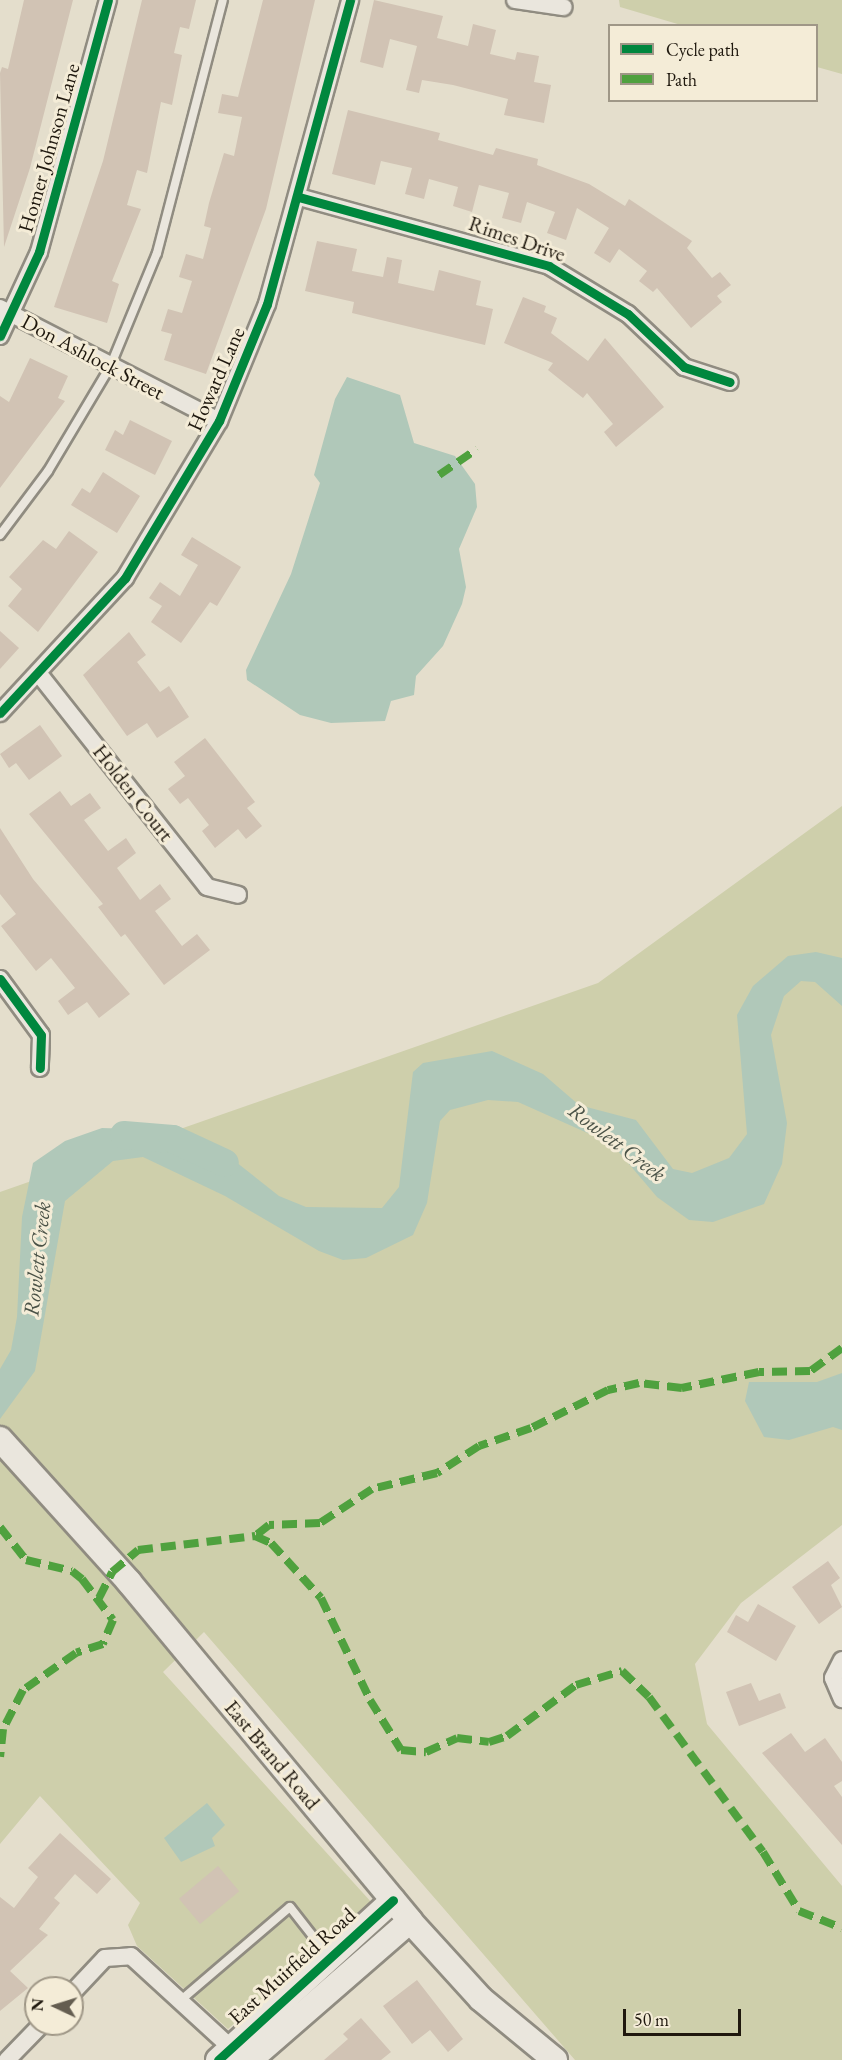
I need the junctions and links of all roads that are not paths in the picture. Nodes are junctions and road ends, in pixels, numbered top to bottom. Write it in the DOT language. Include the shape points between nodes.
graph roads {
  1 [pos="108,0"];
  2 [pos="223,0"];
  3 [pos="350,0"];
  4 [pos="515,0"];
  5 [pos="563,7"];
  6 [pos="299,197"];
  7 [pos="5,311"];
  8 [pos="0,336"];
  9 [pos="110,367"];
  10 [pos="730,382"];
  11 [pos="219,421"];
  12 [pos="0,535"];
  13 [pos="39,674"];
  14 [pos="0,713"];
  15 [pos="238,895"];
  16 [pos="0,979"];
  17 [pos="40,1068"];
  18 [pos="0,1439"];
  19 [pos="842,1660"];
  20 [pos="840,1696"];
  21 [pos="393,1900"];
  22 [pos="410,1921"];
  23 [pos="329,1957"];
  24 [pos="84,1980"];
  25 [pos="182,2000"];
  26 [pos="30,2036"];
  27 [pos="231,2055"];
  28 [pos="7,2060"];
  29 [pos="250,2060"];
  30 [pos="555,2060"];
  1 -- 7 [label="street, Homer Johnson Lane" via="57,193"];
  2 -- 9 [label="lane" via="157,253"];
  3 -- 6 [label="street, Howard Lane"];
  4 -- 5 [label="street"];
  6 -- 10 [label="street, Rimes Drive" via="549,266 628,314 684,366"];
  6 -- 11 [label="street, Howard Lane" via="245,368"];
  7 -- 8 [label="street, Homer Johnson Lane"];
  7 -- 9 [label="street, Don Ashlock Street"];
  9 -- 11 [label="street, Don Ashlock Street"];
  9 -- 12 [label="lane" via="48,471"];
  11 -- 13 [label="street, Howard Lane" via="125,578"];
  13 -- 14 [label="street, Howard Lane"];
  13 -- 15 [label="street, Holden Court" via="207,887"];
  16 -- 17 [label="street" via="41,1035"];
  18 -- 21 [label="main road, East Brand Road" via="37,1474"];
  19 -- 20 [label="street" via="833,1678"];
  21 -- 22 [label="main road, East Brand Road"];
  21 -- 23 [label="main road, East Muirfield Road"];
  22 -- 29 [label="main road, East Muirfield Road"];
  22 -- 30 [label="main road, East Brand Road" via="481,1999"];
  23 -- 25 [label="lane" via="290,1907"];
  23 -- 27 [label="main road, East Muirfield Road"];
  24 -- 25 [label="street" via="105,1958 131,1956"];
  25 -- 27 [label="street"];
  26 -- 28 [label="street"];
}
